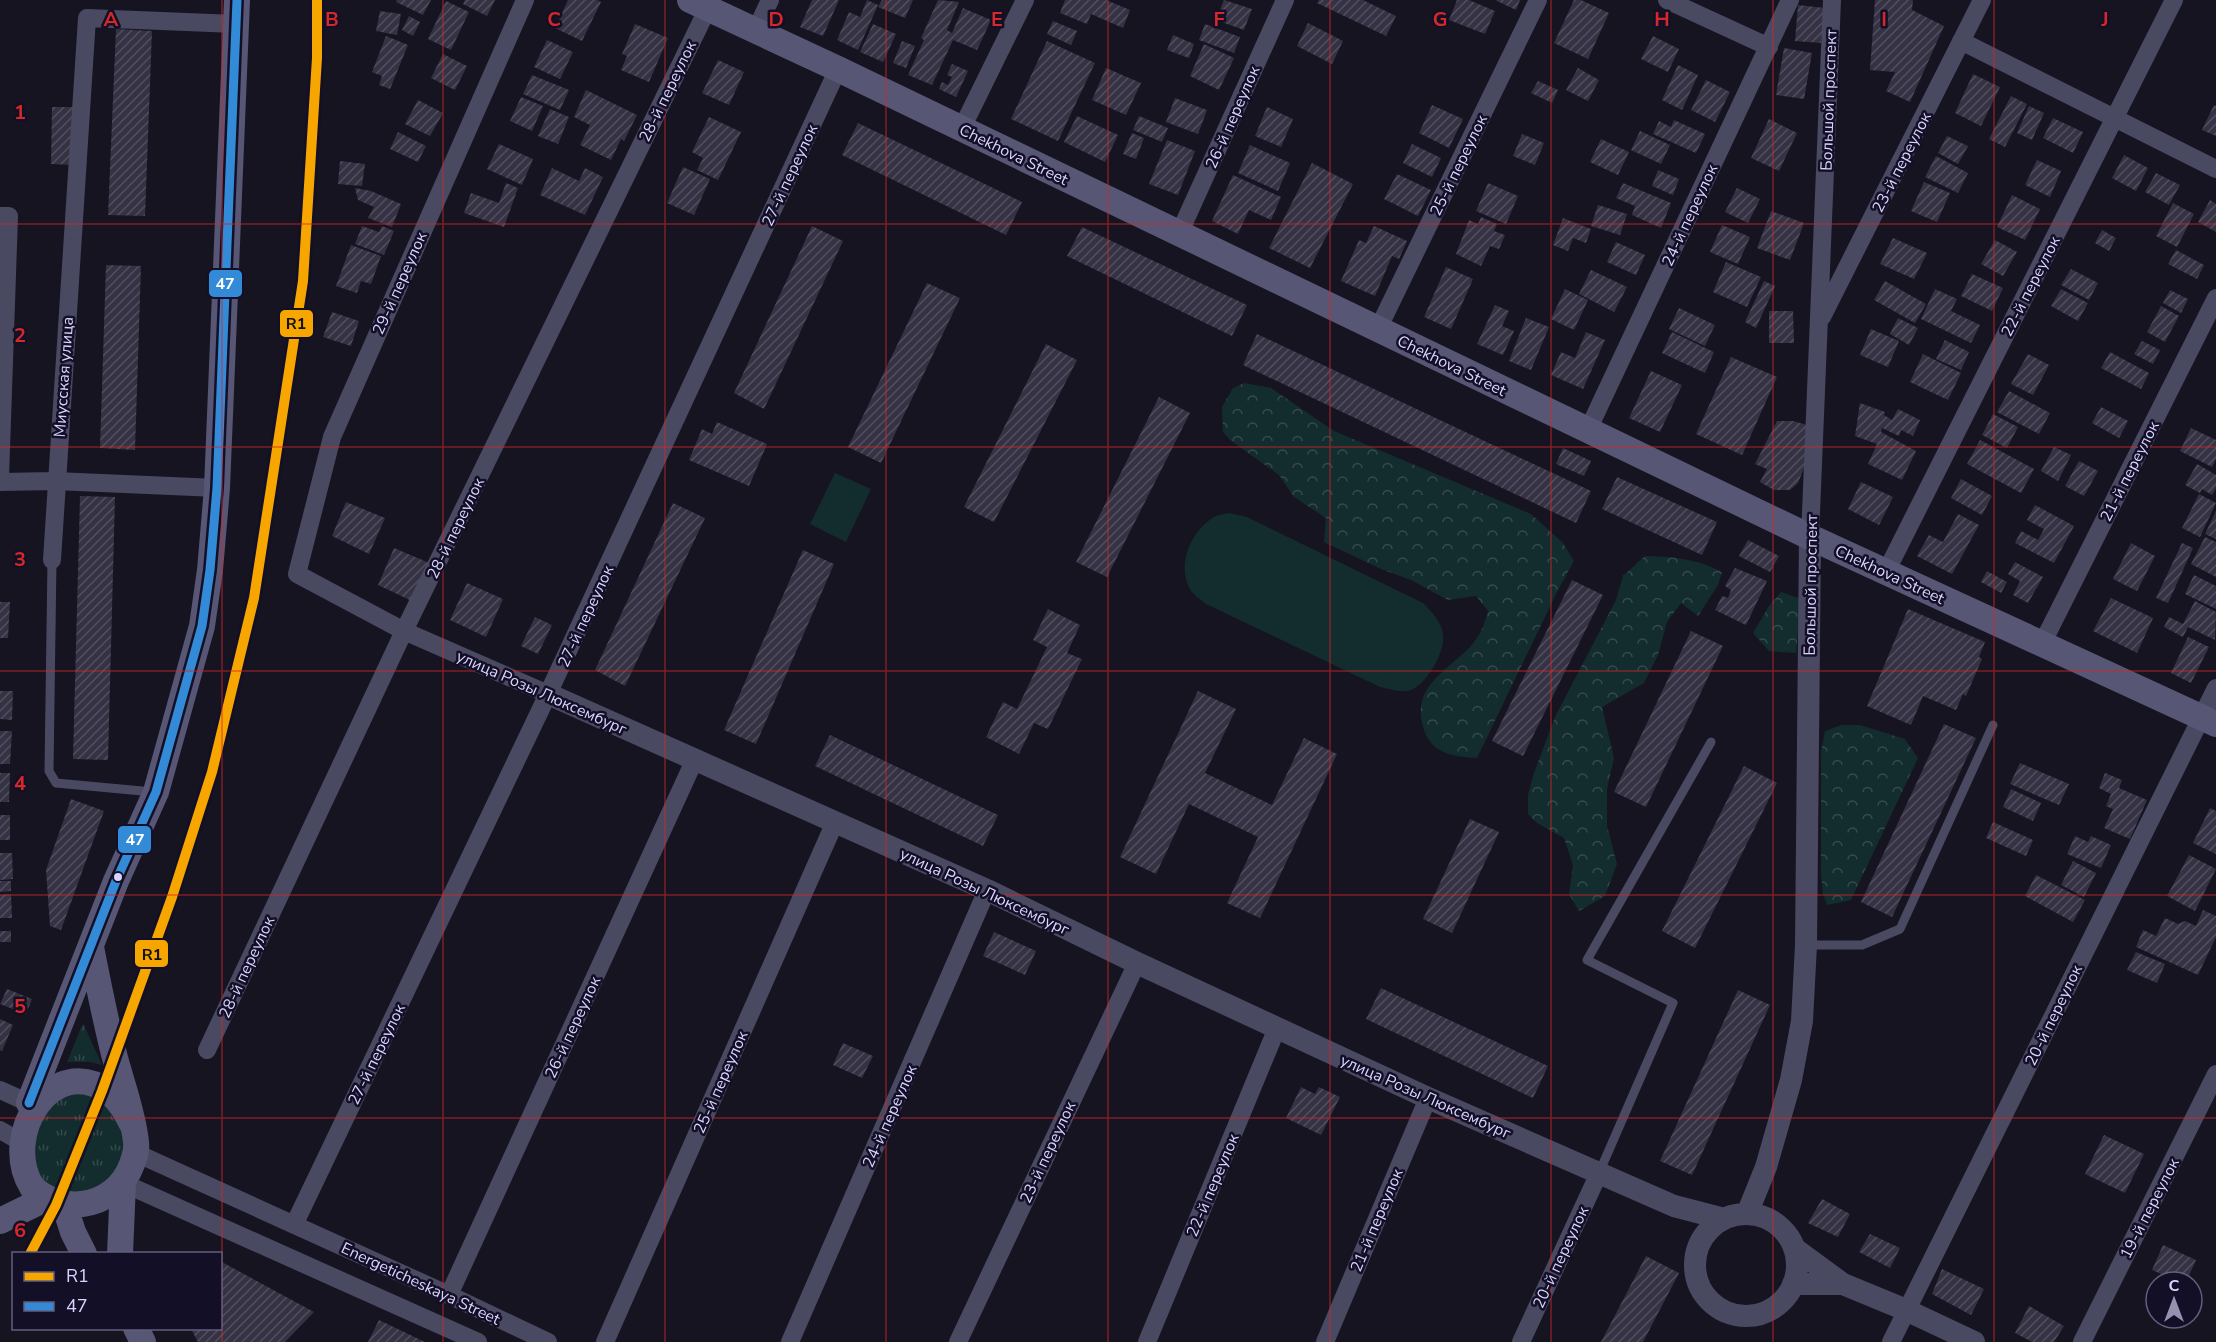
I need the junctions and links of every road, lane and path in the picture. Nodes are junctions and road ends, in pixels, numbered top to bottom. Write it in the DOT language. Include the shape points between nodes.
graph roads {
  1 [pos="525,0"];
  2 [pos="770,0"];
  3 [pos="1025,0"];
  4 [pos="1285,0"];
  5 [pos="1538,0"];
  6 [pos="1667,0"];
  7 [pos="1790,0"];
  8 [pos="1832,0"];
  9 [pos="1982,0"];
  10 [pos="2174,0"];
  11 [pos="699,4"];
  12 [pos="236,12"];
  13 [pos="756,30"];
  14 [pos="1961,41"];
  15 [pos="1768,47"];
  16 [pos="838,69"];
  17 [pos="2115,118"];
  18 [pos="962,128"];
  19 [pos="2216,169"];
  20 [pos="4,216"];
  21 [pos="1179,234"];
  22 [pos="2216,298"];
  23 [pos="1819,323"];
  24 [pos="1378,329"];
  25 [pos="1588,430"];
  26 [pos="0,480"];
  27 [pos="56,481"];
  28 [pos="217,488"];
  29 [pos="1810,537"];
  30 [pos="52,560"];
  31 [pos="1886,572"];
  32 [pos="297,574"];
  33 [pos="404,631"];
  34 [pos="2042,644"];
  35 [pos="2216,688"];
  36 [pos="548,694"];
  37 [pos="2209,721"];
  38 [pos="1993,725"];
  39 [pos="1712,742"];
  40 [pos="695,759"];
  41 [pos="156,792"];
  42 [pos="835,822"];
  43 [pos="987,890"];
  44 [pos="1806,945"];
  45 [pos="91,947"];
  46 [pos="1137,963"];
  47 [pos="1277,1028"];
  48 [pos="207,1050"];
  49 [pos="2216,1074"];
  50 [pos="0,1090"];
  51 [pos="1428,1098"];
  52 [pos="29,1103"];
  53 [pos="134,1126"];
  54 [pos="7,1134"];
  55 [pos="136,1153"];
  56 [pos="1766,1167"];
  57 [pos="1599,1173"];
  58 [pos="0,1174"];
  59 [pos="123,1183"];
  60 [pos="55,1201"];
  61 [pos="1674,1206"];
  62 [pos="1747,1214"];
  63 [pos="1724,1219"];
  64 [pos="1769,1220"];
  65 [pos="0,1221"];
  66 [pos="294,1225"];
  67 [pos="1698,1247"];
  68 [pos="1794,1248"];
  69 [pos="83,1252"];
  70 [pos="120,1252"];
  71 [pos="1793,1284"];
  72 [pos="1843,1284"];
  73 [pos="449,1295"];
  74 [pos="1906,1310"];
  75 [pos="478,1342"];
  76 [pos="548,1342"];
  77 [pos="605,1342"];
  78 [pos="790,1342"];
  79 [pos="958,1342"];
  80 [pos="1147,1342"];
  81 [pos="1325,1342"];
  82 [pos="1521,1342"];
  83 [pos="1891,1342"];
  84 [pos="1974,1342"];
  85 [pos="2082,1342"];
  1 -- 32 [label="street, 29-й переулок" via="332,437"];
  2 -- 13 [label="street"];
  3 -- 18 [label="street"];
  4 -- 21 [label="street, 26-й переулок"];
  5 -- 24 [label="street, 25-й переулок"];
  6 -- 15 [label="street"];
  7 -- 15 [label="street, 24-й переулок"];
  8 -- 23 [label="street, Большой проспект"];
  9 -- 14 [label="street, 23-й переулок"];
  10 -- 17 [label="street, 22-й переулок"];
  11 -- 13 [label="main road, Chekhova Street"];
  11 -- 33 [label="street, 28-й переулок"];
  12 -- 27 [label="street, Миусская улица" via="87,18"];
  12 -- 28 [label="main road"];
  13 -- 16 [label="main road, Chekhova Street"];
  14 -- 17 [label="street"];
  14 -- 23 [label="street, 23-й переулок"];
  15 -- 25 [label="street, 24-й переулок"];
  16 -- 18 [label="main road, Chekhova Street"];
  16 -- 36 [label="street, 27-й переулок"];
  17 -- 19 [label="street"];
  17 -- 31 [label="street, 22-й переулок"];
  18 -- 21 [label="main road, Chekhova Street"];
  20 -- 26 [label="street"];
  21 -- 24 [label="main road, Chekhova Street"];
  22 -- 34 [label="street, 21-й переулок"];
  23 -- 29 [label="street, Большой проспект"];
  24 -- 25 [label="main road, Chekhova Street"];
  25 -- 29 [label="main road, Chekhova Street"];
  26 -- 27 [label="street"];
  27 -- 28 [label="street"];
  27 -- 30 [label="street, Миусская улица"];
  28 -- 41 [label="main road" via="202,626"];
  29 -- 31 [label="main road, Chekhova Street"];
  29 -- 44 [label="street, Большой проспект"];
  30 -- 41 [label="lane, Миусская улица" via="49,771 56,783"];
  31 -- 34 [label="main road, Chekhova Street"];
  32 -- 33 [label="street, улица Розы Люксембург"];
  33 -- 36 [label="street, улица Розы Люксембург"];
  33 -- 48 [label="street, 28-й переулок"];
  34 -- 37 [label="main road, Chekhova Street"];
  35 -- 37 [label="street, 20-й переулок"];
  36 -- 40 [label="street, улица Розы Люксембург"];
  36 -- 66 [label="street, 27-й переулок"];
  37 -- 74 [label="street, 20-й переулок"];
  38 -- 44 [label="lane" via="1899,928 1862,945"];
  39 -- 57 [label="lane" via="1587,960 1673,1003"];
  40 -- 42 [label="street, улица Розы Люксембург"];
  40 -- 73 [label="street, 26-й переулок"];
  41 -- 45 [label="main road"];
  42 -- 43 [label="street, улица Розы Люксембург"];
  42 -- 77 [label="street, 25-й переулок"];
  43 -- 46 [label="street, улица Розы Люксембург"];
  43 -- 78 [label="street, 24-й переулок"];
  44 -- 56 [label="street, Большой проспект" via="1802,1021 1791,1080"];
  45 -- 52 [label="main road"];
  45 -- 53 [label="main road"];
  46 -- 47 [label="street, улица Розы Люксембург"];
  46 -- 79 [label="street, 23-й переулок"];
  47 -- 51 [label="street, улица Розы Люксембург"];
  47 -- 80 [label="street, 22-й переулок"];
  49 -- 85 [label="street, 19-й переулок"];
  50 -- 52 [label="street"];
  51 -- 57 [label="street, улица Розы Люксембург"];
  51 -- 81 [label="street, 21-й переулок"];
  52 -- 53 [label="main road" via="54,1086 85,1083 110,1093 121,1103"];
  52 -- 54 [label="main road"];
  53 -- 55 [label="main road"];
  54 -- 58 [label="main road"];
  54 -- 60 [label="main road" via="28,1183"];
  55 -- 59 [label="main road"];
  55 -- 66 [label="street, Energeticheskaya Street"];
  56 -- 62 [label="street, Большой проспект"];
  56 -- 64 [label="street, Большой проспект"];
  57 -- 61 [label="street, улица Розы Люксембург"];
  57 -- 82 [label="street, 20-й переулок"];
  59 -- 60 [label="main road" via="94,1202 74,1205"];
  59 -- 70 [label="main road"];
  59 -- 75 [label="street"];
  60 -- 65 [label="main road"];
  60 -- 69 [label="main road"];
  61 -- 63 [label="street, улица Розы Люксембург"];
  61 -- 67 [label="street"];
  62 -- 63 [label="street, улица Розы Люксембург"];
  62 -- 64 [label="street, улица Розы Люксембург"];
  63 -- 67 [label="street" via="1708,1230"];
  64 -- 68 [label="street, улица Розы Люксембург" via="1787,1235"];
  66 -- 73 [label="street, Energeticheskaya Street"];
  67 -- 71 [label="street" via="1696,1277 1700,1288 1719,1309 1740,1316 1771,1310"];
  68 -- 71 [label="street" via="1797,1261"];
  68 -- 72 [label="street, улица Розы Люксембург"];
  71 -- 72 [label="street"];
  72 -- 74 [label="street"];
  73 -- 76 [label="street, Energeticheskaya Street"];
  74 -- 83 [label="street, 20-й переулок"];
  74 -- 84 [label="street"];
}
